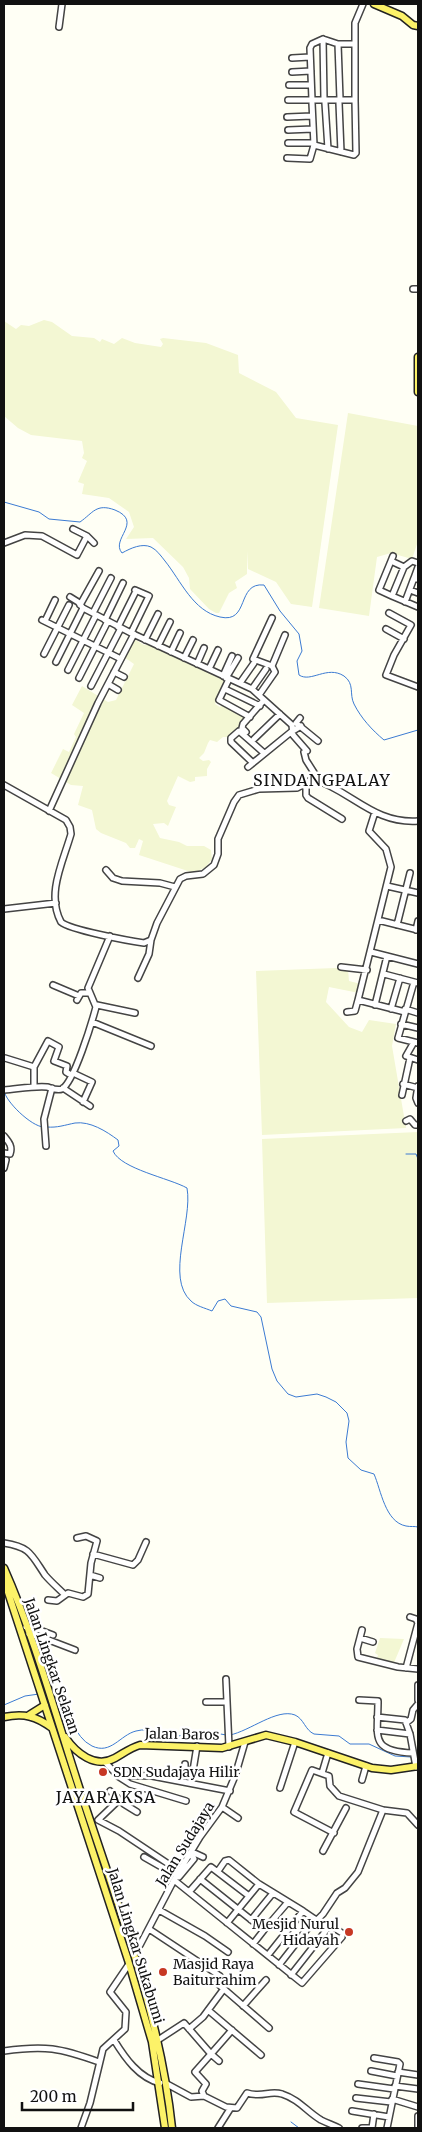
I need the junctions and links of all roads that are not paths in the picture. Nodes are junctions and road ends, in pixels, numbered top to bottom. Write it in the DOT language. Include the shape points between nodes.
graph roads {
  1 [pos="62,4"];
  2 [pos="364,4"];
  3 [pos="374,4"];
  4 [pos="418,26"];
  5 [pos="59,27"];
  6 [pos="323,39"];
  7 [pos="338,44"];
  8 [pos="354,44"];
  9 [pos="310,57"];
  10 [pos="292,58"];
  11 [pos="311,71"];
  12 [pos="292,72"];
  13 [pos="289,85"];
  14 [pos="311,85"];
  15 [pos="287,101"];
  16 [pos="312,101"];
  17 [pos="325,101"];
  18 [pos="340,101"];
  19 [pos="355,101"];
  20 [pos="312,116"];
  21 [pos="287,117"];
  22 [pos="313,129"];
  23 [pos="288,130"];
  24 [pos="288,144"];
  25 [pos="314,144"];
  26 [pos="328,149"];
  27 [pos="341,152"];
  28 [pos="287,158"];
  29 [pos="418,357"];
  30 [pos="418,392"];
  31 [pos="72,530"];
  32 [pos="87,536"];
  33 [pos="4,543"];
  34 [pos="94,543"];
  35 [pos="418,565"];
  36 [pos="404,567"];
  37 [pos="99,571"];
  38 [pos="111,578"];
  39 [pos="416,578"];
  40 [pos="123,584"];
  41 [pos="373,588"];
  42 [pos="379,590"];
  43 [pos="410,590"];
  44 [pos="418,593"];
  45 [pos="392,596"];
  46 [pos="70,597"];
  47 [pos="55,600"];
  48 [pos="405,602"];
  49 [pos="69,605"];
  50 [pos="82,607"];
  51 [pos="418,607"];
  52 [pos="389,612"];
  53 [pos="94,614"];
  54 [pos="158,614"];
  55 [pos="272,618"];
  56 [pos="107,620"];
  57 [pos="170,622"];
  58 [pos="120,627"];
  59 [pos="58,628"];
  60 [pos="386,628"];
  61 [pos="180,633"];
  62 [pos="70,634"];
  63 [pos="132,634"];
  64 [pos="285,635"];
  65 [pos="404,638"];
  66 [pos="145,640"];
  67 [pos="193,640"];
  68 [pos="82,641"];
  69 [pos="95,646"];
  70 [pos="158,646"];
  71 [pos="204,648"];
  72 [pos="218,650"];
  73 [pos="171,652"];
  74 [pos="109,653"];
  75 [pos="44,654"];
  76 [pos="235,657"];
  77 [pos="184,658"];
  78 [pos="120,659"];
  79 [pos="56,662"];
  80 [pos="254,663"];
  81 [pos="197,664"];
  82 [pos="269,668"];
  83 [pos="209,669"];
  84 [pos="68,670"];
  85 [pos="114,672"];
  86 [pos="124,677"];
  87 [pos="226,677"];
  88 [pos="79,678"];
  89 [pos="240,683"];
  90 [pos="108,684"];
  91 [pos="91,686"];
  92 [pos="418,687"];
  93 [pos="225,689"];
  94 [pos="252,689"];
  95 [pos="118,690"];
  96 [pos="259,695"];
  97 [pos="264,700"];
  98 [pos="260,706"];
  99 [pos="280,714"];
  100 [pos="250,717"];
  101 [pos="300,718"];
  102 [pos="301,726"];
  103 [pos="292,732"];
  104 [pos="254,739"];
  105 [pos="318,741"];
  106 [pos="265,752"];
  107 [pos="320,782"];
  108 [pos="306,783"];
  109 [pos="4,785"];
  110 [pos="49,811"];
  111 [pos="375,812"];
  112 [pos="342,819"];
  113 [pos="418,821"];
  114 [pos="106,870"];
  115 [pos="410,873"];
  116 [pos="387,886"];
  117 [pos="175,887"];
  118 [pos="406,890"];
  119 [pos="418,893"];
  120 [pos="56,903"];
  121 [pos="4,909"];
  122 [pos="378,920"];
  123 [pos="418,921"];
  124 [pos="397,925"];
  125 [pos="417,930"];
  126 [pos="110,936"];
  127 [pos="151,940"];
  128 [pos="371,952"];
  129 [pos="387,956"];
  130 [pos="418,964"];
  131 [pos="341,967"];
  132 [pos="367,970"];
  133 [pos="384,974"];
  134 [pos="138,978"];
  135 [pos="400,978"];
  136 [pos="416,982"];
  137 [pos="53,985"];
  138 [pos="89,993"];
  139 [pos="358,1000"];
  140 [pos="97,1005"];
  141 [pos="375,1005"];
  142 [pos="391,1009"];
  143 [pos="405,1010"];
  144 [pos="347,1012"];
  145 [pos="134,1013"];
  146 [pos="418,1013"];
  147 [pos="92,1022"];
  148 [pos="402,1024"];
  149 [pos="418,1028"];
  150 [pos="416,1043"];
  151 [pos="151,1046"];
  152 [pos="5,1058"];
  153 [pos="410,1058"];
  154 [pos="418,1060"];
  155 [pos="34,1067"];
  156 [pos="72,1074"];
  157 [pos="403,1084"];
  158 [pos="34,1087"];
  159 [pos="52,1088"];
  160 [pos="63,1088"];
  161 [pos="418,1088"];
  162 [pos="4,1090"];
  163 [pos="402,1095"];
  164 [pos="83,1102"];
  165 [pos="418,1103"];
  166 [pos="90,1106"];
  167 [pos="406,1121"];
  168 [pos="418,1125"];
  169 [pos="4,1136"];
  170 [pos="46,1146"];
  171 [pos="4,1153"];
  172 [pos="6,1160"];
  173 [pos="4,1168"];
  174 [pos="77,1538"];
  175 [pos="146,1542"];
  176 [pos="4,1543"];
  177 [pos="93,1554"];
  178 [pos="4,1568"];
  179 [pos="90,1575"];
  180 [pos="100,1578"];
  181 [pos="4,1580"];
  182 [pos="6,1594"];
  183 [pos="65,1595"];
  184 [pos="48,1600"];
  185 [pos="410,1617"];
  186 [pos="418,1623"];
  187 [pos="362,1630"];
  188 [pos="28,1631"];
  189 [pos="53,1635"];
  190 [pos="360,1638"];
  191 [pos="373,1642"];
  192 [pos="411,1644"];
  193 [pos="418,1645"];
  194 [pos="75,1650"];
  195 [pos="406,1668"];
  196 [pos="418,1669"];
  197 [pos="226,1679"];
  198 [pos="418,1685"];
  199 [pos="360,1700"];
  200 [pos="44,1702"];
  201 [pos="206,1702"];
  202 [pos="226,1702"];
  203 [pos="418,1702"];
  204 [pos="28,1714"];
  205 [pos="4,1717"];
  206 [pos="377,1717"];
  207 [pos="406,1723"];
  208 [pos="56,1729"];
  209 [pos="378,1730"];
  210 [pos="410,1734"];
  211 [pos="245,1742"];
  212 [pos="295,1742"];
  213 [pos="197,1746"];
  214 [pos="229,1747"];
  215 [pos="328,1753"];
  216 [pos="414,1755"];
  217 [pos="85,1757"];
  218 [pos="104,1762"];
  219 [pos="185,1764"];
  220 [pos="366,1766"];
  221 [pos="417,1767"];
  222 [pos="193,1771"];
  223 [pos="322,1773"];
  224 [pos="71,1774"];
  225 [pos="117,1775"];
  226 [pos="362,1780"];
  227 [pos="191,1783"];
  228 [pos="280,1788"];
  229 [pos="110,1791"];
  230 [pos="230,1792"];
  231 [pos="119,1800"];
  232 [pos="186,1801"];
  233 [pos="222,1807"];
  234 [pos="346,1808"];
  235 [pos="383,1810"];
  236 [pos="137,1812"];
  237 [pos="238,1818"];
  238 [pos="418,1825"];
  239 [pos="334,1833"];
  240 [pos="323,1851"];
  241 [pos="191,1852"];
  242 [pos="144,1857"];
  243 [pos="203,1858"];
  244 [pos="179,1871"];
  245 [pos="218,1871"];
  246 [pos="175,1878"];
  247 [pos="200,1879"];
  248 [pos="259,1884"];
  249 [pos="189,1892"];
  250 [pos="273,1893"];
  251 [pos="248,1896"];
  252 [pos="112,1900"];
  253 [pos="288,1902"];
  254 [pos="159,1910"];
  255 [pos="238,1910"];
  256 [pos="303,1911"];
  257 [pos="316,1919"];
  258 [pos="251,1920"];
  259 [pos="227,1923"];
  260 [pos="150,1928"];
  261 [pos="328,1928"];
  262 [pos="264,1930"];
  263 [pos="254,1944"];
  264 [pos="133,1952"];
  265 [pos="228,1952"];
  266 [pos="268,1955"];
  267 [pos="129,1964"];
  268 [pos="279,1965"];
  269 [pos="291,1975"];
  270 [pos="266,1980"];
  271 [pos="223,1990"];
  272 [pos="243,2006"];
  273 [pos="208,2010"];
  274 [pos="269,2028"];
  275 [pos="189,2029"];
  276 [pos="232,2030"];
  277 [pos="114,2040"];
  278 [pos="158,2040"];
  279 [pos="59,2049"];
  280 [pos="4,2051"];
  281 [pos="211,2054"];
  282 [pos="262,2055"];
  283 [pos="60,2056"];
  284 [pos="374,2058"];
  285 [pos="219,2061"];
  286 [pos="99,2062"];
  287 [pos="370,2071"];
  288 [pos="398,2074"];
  289 [pos="418,2076"];
  290 [pos="163,2083"];
  291 [pos="358,2084"];
  292 [pos="394,2088"];
  293 [pos="418,2090"];
  294 [pos="204,2096"];
  295 [pos="356,2098"];
  296 [pos="392,2101"];
  297 [pos="418,2107"];
  298 [pos="230,2109"];
  299 [pos="352,2111"];
  300 [pos="374,2114"];
  301 [pos="418,2116"];
  302 [pos="389,2117"];
  303 [pos="81,2128"];
  304 [pos="165,2128"];
  305 [pos="172,2128"];
  306 [pos="218,2128"];
  307 [pos="339,2128"];
  308 [pos="362,2128"];
  309 [pos="372,2128"];
  310 [pos="387,2128"];
  311 [pos="418,2128"];
  1 -- 5 [label="street"];
  2 -- 8 [label="street" via="355,20"];
  3 -- 4 [label="main road"];
  6 -- 7 [label="street"];
  6 -- 9 [label="street" via="311,45"];
  6 -- 17 [label="street"];
  7 -- 8 [label="street"];
  7 -- 18 [label="street"];
  8 -- 19 [label="street"];
  9 -- 10 [label="street"];
  9 -- 11 [label="street"];
  11 -- 12 [label="street"];
  11 -- 14 [label="street"];
  13 -- 14 [label="street"];
  14 -- 16 [label="street"];
  15 -- 16 [label="street"];
  16 -- 17 [label="street"];
  16 -- 20 [label="street"];
  17 -- 18 [label="street"];
  17 -- 26 [label="street"];
  18 -- 19 [label="street"];
  18 -- 27 [label="street"];
  19 -- 27 [label="street" via="356,153"];
  20 -- 21 [label="street"];
  20 -- 22 [label="street"];
  22 -- 23 [label="street"];
  22 -- 25 [label="street"];
  24 -- 25 [label="street"];
  25 -- 26 [label="street"];
  25 -- 28 [label="street" via="310,159"];
  26 -- 27 [label="street"];
  29 -- 30 [label="main road"];
  31 -- 32 [label="street"];
  32 -- 33 [label="street" via="77,555 42,536 22,536"];
  32 -- 34 [label="street"];
  35 -- 36 [label="street" via="412,561"];
  35 -- 39 [label="street"];
  36 -- 42 [label="street" via="392,559"];
  36 -- 45 [label="street"];
  37 -- 50 [label="street"];
  38 -- 53 [label="street"];
  39 -- 43 [label="street"];
  40 -- 56 [label="street"];
  41 -- 42 [label="street"];
  42 -- 45 [label="street"];
  43 -- 44 [label="street"];
  43 -- 48 [label="street"];
  45 -- 48 [label="street"];
  46 -- 50 [label="street"];
  47 -- 59 [label="street" via="43,620"];
  48 -- 51 [label="street"];
  49 -- 59 [label="street"];
  50 -- 53 [label="street"];
  50 -- 62 [label="street"];
  52 -- 65 [label="street" via="411,624"];
  53 -- 56 [label="street"];
  53 -- 68 [label="street"];
  54 -- 66 [label="street"];
  55 -- 82 [label="street" via="253,660"];
  56 -- 58 [label="street"];
  56 -- 69 [label="street"];
  57 -- 70 [label="street"];
  58 -- 63 [label="street"];
  58 -- 63 [label="street" via="135,590 149,596"];
  58 -- 74 [label="street"];
  59 -- 62 [label="street"];
  59 -- 75 [label="street"];
  60 -- 65 [label="street"];
  61 -- 73 [label="street"];
  62 -- 68 [label="street"];
  62 -- 79 [label="street"];
  63 -- 66 [label="street"];
  63 -- 78 [label="street"];
  64 -- 82 [label="street"];
  65 -- 92 [label="street" via="386,675"];
  66 -- 70 [label="street"];
  67 -- 77 [label="street"];
  68 -- 69 [label="street"];
  68 -- 84 [label="street"];
  69 -- 74 [label="street"];
  69 -- 88 [label="street"];
  70 -- 73 [label="street"];
  71 -- 81 [label="street"];
  72 -- 83 [label="street"];
  73 -- 77 [label="street"];
  74 -- 78 [label="street"];
  74 -- 91 [label="street"];
  76 -- 87 [label="street"];
  77 -- 81 [label="street"];
  78 -- 85 [label="street"];
  80 -- 89 [label="street"];
  81 -- 83 [label="street"];
  82 -- 94 [label="street"];
  82 -- 96 [label="street" via="275,672"];
  83 -- 87 [label="street"];
  85 -- 86 [label="street"];
  85 -- 90 [label="street"];
  87 -- 89 [label="street"];
  87 -- 93 [label="street"];
  89 -- 94 [label="street"];
  90 -- 95 [label="street"];
  90 -- 110 [label="street"];
  93 -- 98 [label="street"];
  93 -- 100 [label="street" via="220,702"];
  94 -- 96 [label="street"];
  96 -- 97 [label="street"];
  97 -- 98 [label="street"];
  97 -- 99 [label="street"];
  98 -- 100 [label="street"];
  99 -- 103 [label="street" via="292,725"];
  99 -- 104 [label="street"];
  100 -- 104 [label="street" via="242,728"];
  101 -- 102 [label="street" via="296,723"];
  102 -- 103 [label="street"];
  102 -- 105 [label="street"];
  103 -- 106 [label="street"];
  103 -- 107 [label="street" via="307,751 304,752 305,758"];
  104 -- 106 [label="street"];
  106 -- 106 [label="street" via="239,731 231,738 251,765"];
  107 -- 108 [label="street" via="311,779"];
  107 -- 111 [label="street"];
  108 -- 112 [label="street" via="307,797"];
  108 -- 117 [label="street" via="297,788 260,789 239,795 218,838 214,865 200,876 184,876"];
  109 -- 110 [label="street"];
  110 -- 120 [label="street" via="66,820 71,830 56,882"];
  111 -- 113 [label="street" via="395,821"];
  111 -- 116 [label="street" via="368,831 387,851 391,867"];
  114 -- 117 [label="street" via="122,882"];
  115 -- 118 [label="street"];
  116 -- 118 [label="street"];
  116 -- 122 [label="street"];
  117 -- 127 [label="street"];
  118 -- 119 [label="street"];
  118 -- 124 [label="street"];
  120 -- 121 [label="street"];
  120 -- 126 [label="street" via="63,924"];
  122 -- 124 [label="street"];
  122 -- 128 [label="street"];
  123 -- 125 [label="street"];
  124 -- 125 [label="street"];
  126 -- 127 [label="street" via="141,942"];
  126 -- 138 [label="street" via="88,986"];
  127 -- 134 [label="street" via="150,954"];
  128 -- 129 [label="street"];
  128 -- 132 [label="street"];
  129 -- 130 [label="street"];
  129 -- 133 [label="street"];
  131 -- 132 [label="street"];
  132 -- 139 [label="street"];
  133 -- 135 [label="street"];
  133 -- 141 [label="street"];
  135 -- 136 [label="street"];
  135 -- 142 [label="street"];
  136 -- 143 [label="street"];
  137 -- 138 [label="street" via="78,998 81,993"];
  138 -- 140 [label="street"];
  139 -- 141 [label="street"];
  139 -- 144 [label="street" via="356,1010"];
  140 -- 145 [label="street"];
  140 -- 147 [label="street"];
  141 -- 142 [label="street"];
  142 -- 143 [label="street"];
  143 -- 146 [label="street"];
  143 -- 148 [label="street"];
  147 -- 151 [label="street"];
  147 -- 156 [label="street"];
  148 -- 149 [label="street"];
  148 -- 150 [label="street" via="398,1038"];
  150 -- 153 [label="street" via="406,1055"];
  152 -- 155 [label="street"];
  153 -- 154 [label="street"];
  153 -- 157 [label="street"];
  155 -- 156 [label="street" via="48,1041 59,1047 54,1061 67,1066 66,1072"];
  155 -- 158 [label="street"];
  156 -- 160 [label="street"];
  156 -- 164 [label="street" via="92,1082"];
  157 -- 161 [label="street"];
  157 -- 163 [label="street"];
  158 -- 159 [label="street"];
  158 -- 162 [label="street"];
  159 -- 160 [label="street"];
  159 -- 170 [label="street" via="44,1120"];
  160 -- 164 [label="street"];
  161 -- 165 [label="street"];
  164 -- 166 [label="street"];
  167 -- 168 [label="street" via="410,1119"];
  169 -- 171 [label="street" via="10,1142 11,1151 10,1154"];
  172 -- 173 [label="street"];
  174 -- 177 [label="street" via="86,1536 96,1541"];
  175 -- 177 [label="street" via="133,1565"];
  176 -- 183 [label="street" via="28,1550 47,1578"];
  177 -- 179 [label="street"];
  178 -- 188 [label="main road, Jalan Lingkar Selatan"];
  179 -- 180 [label="street"];
  179 -- 183 [label="street" via="86,1596"];
  181 -- 182 [label="main road, Jalan Lingkar Selatan"];
  182 -- 200 [label="main road, Jalan Lingkar Selatan"];
  183 -- 184 [label="street" via="57,1601"];
  185 -- 186 [label="street"];
  186 -- 192 [label="street"];
  187 -- 190 [label="street"];
  188 -- 189 [label="street" via="37,1629"];
  188 -- 194 [label="street"];
  188 -- 208 [label="main road, Jalan Lingkar Selatan" via="53,1708"];
  190 -- 191 [label="street"];
  190 -- 195 [label="street" via="358,1657"];
  192 -- 193 [label="street"];
  192 -- 195 [label="street"];
  195 -- 196 [label="street"];
  197 -- 202 [label="street"];
  198 -- 203 [label="street"];
  199 -- 206 [label="street" via="377,1700"];
  200 -- 204 [label="main road"];
  200 -- 208 [label="main road, Jalan Lingkar Selatan"];
  201 -- 202 [label="street"];
  202 -- 214 [label="street"];
  203 -- 207 [label="street"];
  204 -- 205 [label="main road"];
  204 -- 208 [label="main road"];
  206 -- 207 [label="street" via="402,1719"];
  206 -- 209 [label="street"];
  207 -- 210 [label="street"];
  208 -- 217 [label="main road"];
  208 -- 224 [label="main road, Jalan Lingkar Selatan"];
  209 -- 210 [label="street"];
  209 -- 216 [label="street" via="379,1742 384,1747"];
  210 -- 216 [label="street"];
  211 -- 212 [label="main road, Jalan Baros" via="266,1735"];
  211 -- 214 [label="main road, Jalan Baros"];
  211 -- 230 [label="street, Jalan Sudajaya"];
  212 -- 215 [label="main road, Jalan Baros"];
  212 -- 228 [label="street"];
  213 -- 214 [label="main road, Jalan Baros"];
  213 -- 218 [label="main road, Jalan Baros" via="140,1745"];
  213 -- 222 [label="street"];
  215 -- 220 [label="main road, Jalan Baros"];
  215 -- 223 [label="street"];
  216 -- 221 [label="street"];
  217 -- 218 [label="main road"];
  217 -- 224 [label="main road" via="77,1761"];
  218 -- 225 [label="street"];
  219 -- 222 [label="street" via="185,1769"];
  220 -- 221 [label="main road, Jalan Baros" via="391,1770"];
  220 -- 226 [label="street"];
  222 -- 227 [label="street"];
  223 -- 235 [label="street" via="329,1776 331,1788 338,1796"];
  223 -- 239 [label="street" via="311,1772 294,1812"];
  224 -- 252 [label="main road, Jalan Lingkar Sukabumi"];
  225 -- 227 [label="street" via="152,1776"];
  225 -- 232 [label="street" via="130,1784"];
  227 -- 230 [label="street"];
  229 -- 231 [label="street"];
  230 -- 233 [label="street, Jalan Sudajaya"];
  231 -- 236 [label="street"];
  231 -- 244 [label="street" via="98,1820"];
  233 -- 237 [label="street"];
  233 -- 241 [label="street, Jalan Sudajaya"];
  234 -- 239 [label="street"];
  235 -- 238 [label="street" via="406,1813"];
  235 -- 257 [label="street" via="358,1872"];
  239 -- 240 [label="street"];
  241 -- 243 [label="street"];
  241 -- 244 [label="street, Jalan Sudajaya"];
  241 -- 246 [label="street" via="193,1861"];
  242 -- 246 [label="street"];
  244 -- 246 [label="street, Jalan Sudajaya"];
  245 -- 247 [label="street" via="210,1868"];
  245 -- 248 [label="street" via="225,1860 229,1860"];
  245 -- 251 [label="street"];
  246 -- 249 [label="street"];
  246 -- 254 [label="street, Jalan Sudajaya"];
  247 -- 249 [label="street"];
  247 -- 255 [label="street"];
  248 -- 250 [label="street"];
  248 -- 251 [label="street"];
  249 -- 259 [label="street"];
  250 -- 253 [label="street"];
  250 -- 258 [label="street"];
  251 -- 255 [label="street"];
  252 -- 264 [label="main road, Jalan Lingkar Sukabumi"];
  252 -- 267 [label="main road, Jalan Lingkar Sukabumi"];
  253 -- 256 [label="street"];
  253 -- 262 [label="street"];
  254 -- 260 [label="street, Jalan Sudajaya"];
  254 -- 265 [label="street"];
  255 -- 258 [label="street"];
  255 -- 259 [label="street"];
  256 -- 257 [label="street"];
  256 -- 266 [label="street"];
  257 -- 261 [label="street"];
  257 -- 268 [label="street"];
  258 -- 262 [label="street"];
  259 -- 263 [label="street"];
  260 -- 264 [label="street, Jalan Sudajaya"];
  260 -- 271 [label="street" via="220,1976 216,1982"];
  261 -- 269 [label="street"];
  261 -- 269 [label="street" via="331,1926 342,1936 304,1983"];
  262 -- 263 [label="street"];
  263 -- 266 [label="street"];
  264 -- 278 [label="main road, Jalan Lingkar Sukabumi"];
  266 -- 268 [label="street"];
  267 -- 277 [label="street" via="110,1992 127,2016 124,2032"];
  267 -- 290 [label="main road, Jalan Lingkar Sukabumi"];
  268 -- 269 [label="street"];
  270 -- 272 [label="street"];
  271 -- 272 [label="street"];
  271 -- 273 [label="street"];
  272 -- 274 [label="street"];
  273 -- 275 [label="street"];
  273 -- 276 [label="street"];
  275 -- 278 [label="street" via="183,2023"];
  275 -- 281 [label="street"];
  276 -- 281 [label="street"];
  276 -- 282 [label="street"];
  277 -- 286 [label="street" via="104,2047"];
  277 -- 290 [label="street" via="144,2076"];
  278 -- 290 [label="main road, Jalan Lingkar Sukabumi"];
  279 -- 280 [label="street" via="42,2047"];
  279 -- 283 [label="street"];
  279 -- 286 [label="street"];
  281 -- 285 [label="street"];
  281 -- 294 [label="street" via="195,2072 206,2084 202,2090"];
  284 -- 288 [label="street" via="398,2062"];
  286 -- 303 [label="street"];
  287 -- 288 [label="street"];
  288 -- 289 [label="street"];
  288 -- 292 [label="street"];
  290 -- 294 [label="street" via="190,2097"];
  290 -- 304 [label="main road, Jalan Lingkar Sukabumi"];
  290 -- 305 [label="main road, Jalan Lingkar Sukabumi"];
  291 -- 292 [label="street"];
  292 -- 293 [label="street"];
  292 -- 296 [label="street"];
  294 -- 298 [label="street"];
  295 -- 296 [label="street"];
  296 -- 297 [label="street"];
  296 -- 302 [label="street"];
  298 -- 306 [label="street"];
  298 -- 307 [label="street" via="237,2108 247,2093 258,2096 276,2093 297,2100 319,2118"];
  299 -- 300 [label="street"];
  300 -- 302 [label="street"];
  300 -- 309 [label="street"];
  301 -- 311 [label="street"];
  302 -- 310 [label="street"];
  308 -- 309 [label="street"];
}
